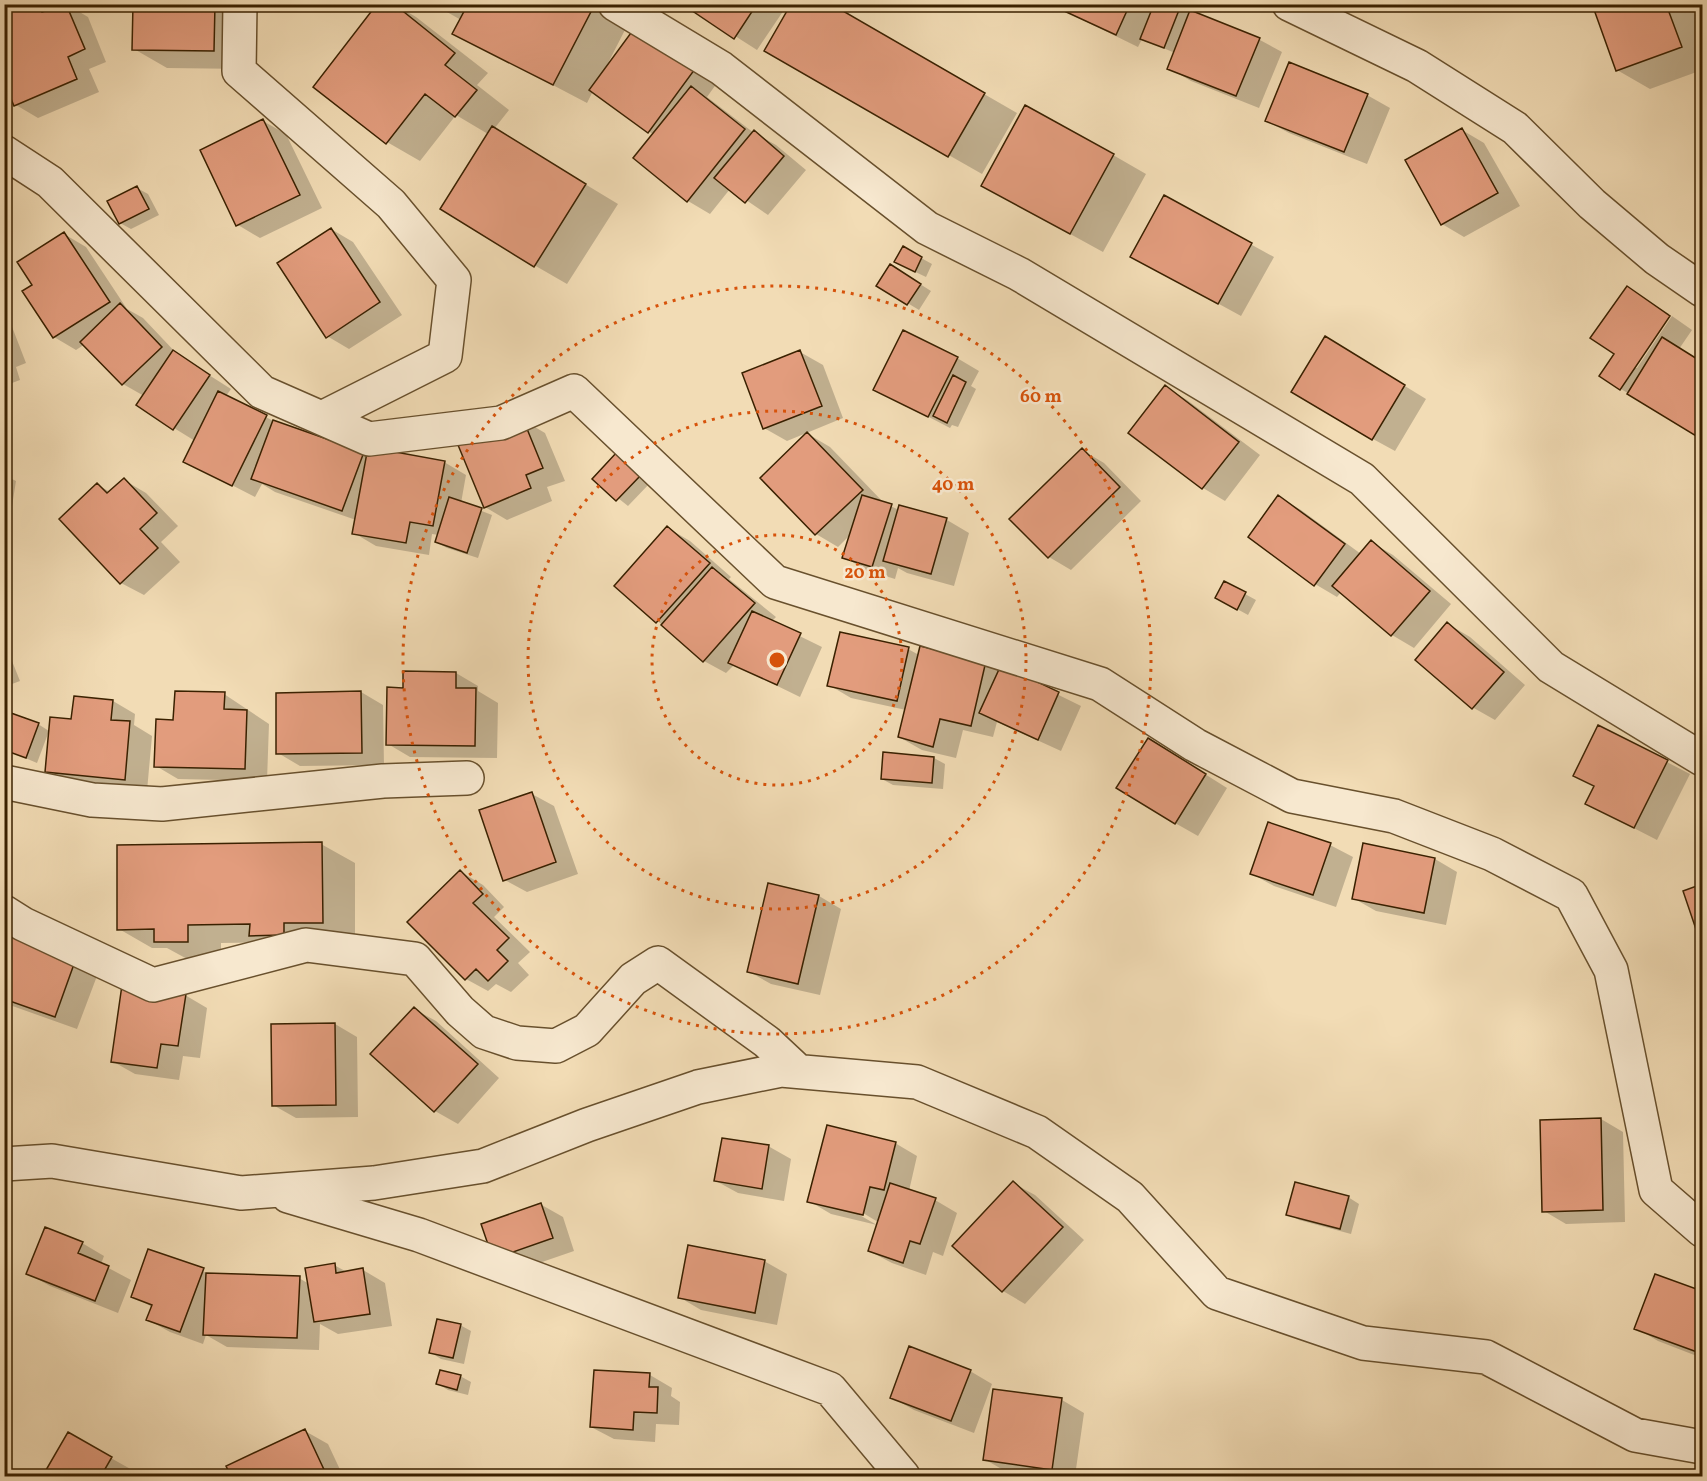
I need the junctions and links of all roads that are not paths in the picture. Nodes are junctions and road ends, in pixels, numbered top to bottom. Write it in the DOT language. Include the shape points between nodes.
graph roads {
  1 [pos="240,4"];
  2 [pos="615,4"];
  3 [pos="1289,4"];
  4 [pos="4,152"];
  5 [pos="1702,290"];
  6 [pos="322,418"];
  7 [pos="1702,759"];
  8 [pos="467,778"];
  9 [pos="4,782"];
  10 [pos="4,912"];
  11 [pos="798,1071"];
  12 [pos="4,1164"];
  13 [pos="269,1190"];
  14 [pos="1702,1230"];
  15 [pos="1702,1447"];
  16 [pos="903,1476"];
  1 -- 6 [label="street" via="239,70 391,204 454,280 445,356"];
  2 -- 7 [label="street" via="721,68 927,228 1019,274 1362,479 1551,667"];
  3 -- 5 [label="street" via="1417,66 1515,128 1600,211 1657,260"];
  4 -- 6 [label="street" via="50,182 262,392"];
  6 -- 14 [label="street" via="369,439 501,423 574,391 775,582 1100,684 1194,746 1292,796 1394,816 1492,854 1571,895 1611,970 1656,1190"];
  8 -- 9 [label="street" via="383,781 162,804 92,800"];
  10 -- 11 [label="street" via="153,985 306,945 415,959 460,1011 484,1032 516,1043 556,1046 587,1030 633,979 658,963 767,1042"];
  11 -- 13 [label="street" via="781,1070 698,1087 483,1166 374,1183"];
  11 -- 15 [label="street" via="917,1082 1037,1132 1130,1197 1217,1293 1363,1343 1486,1357 1635,1435"];
  12 -- 13 [label="street" via="52,1161 242,1193"];
  13 -- 16 [label="street" via="419,1235 830,1389"];
}
